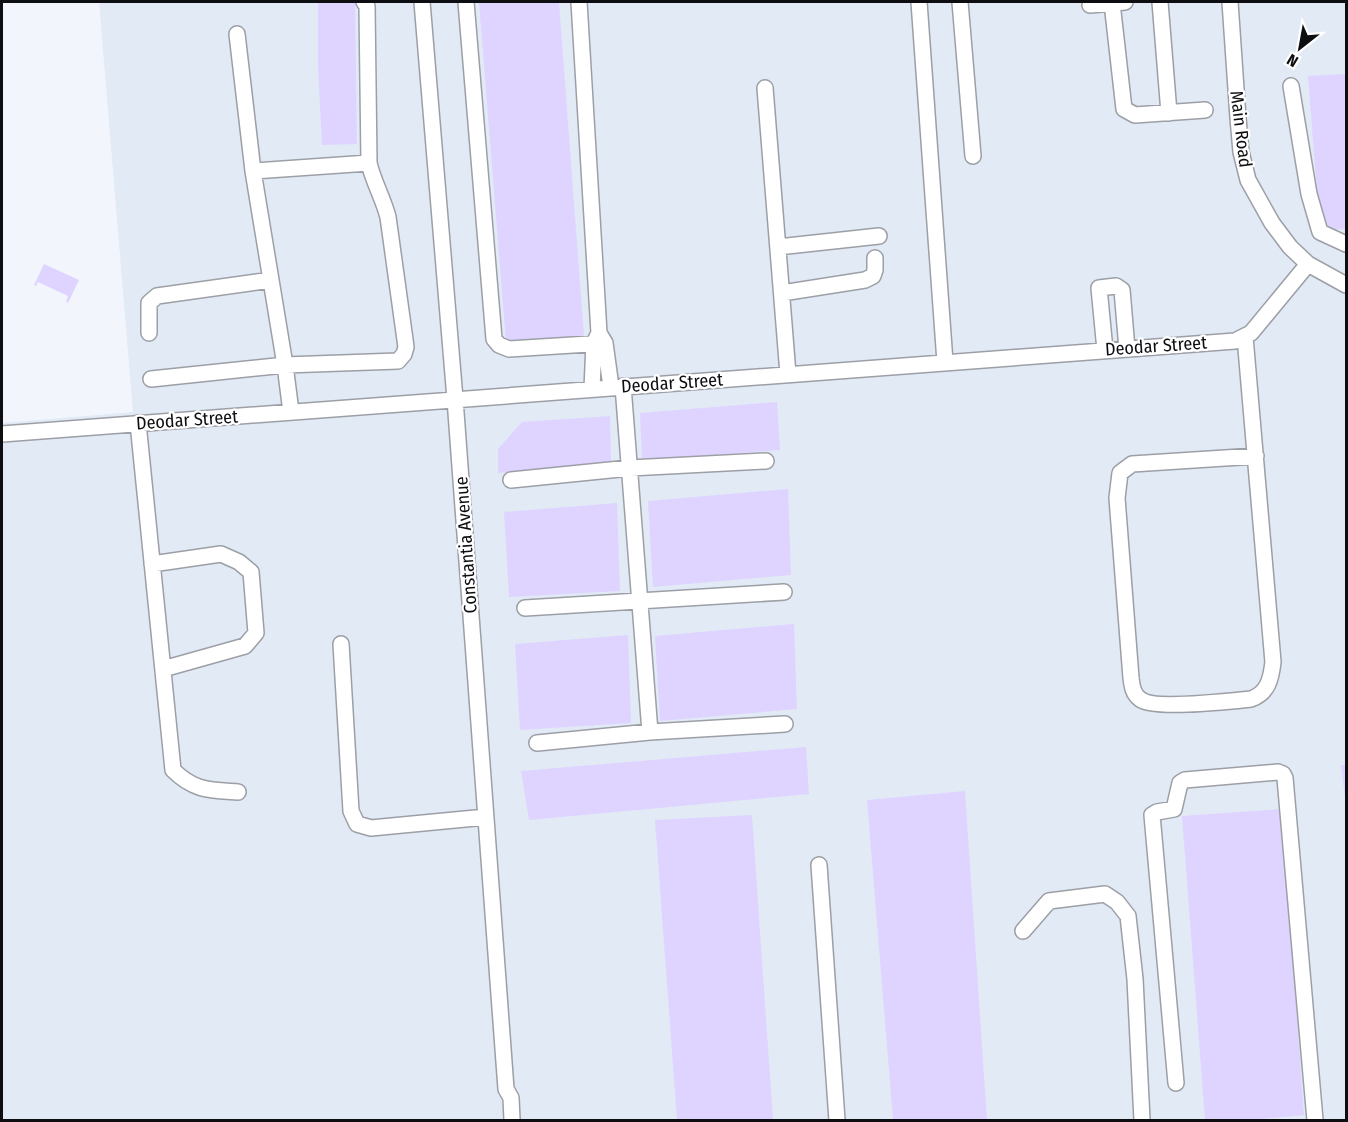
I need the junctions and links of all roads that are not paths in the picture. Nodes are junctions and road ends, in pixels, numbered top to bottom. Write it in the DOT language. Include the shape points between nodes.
graph roads {
  1 [pos="364,2"];
  2 [pos="422,2"];
  3 [pos="466,2"];
  4 [pos="579,2"];
  5 [pos="919,2"];
  6 [pos="960,2"];
  7 [pos="1118,2"];
  8 [pos="1160,2"];
  9 [pos="1230,2"];
  10 [pos="1090,5"];
  11 [pos="237,34"];
  12 [pos="1292,86"];
  13 [pos="765,88"];
  14 [pos="1205,110"];
  15 [pos="1169,113"];
  16 [pos="973,156"];
  17 [pos="369,163"];
  18 [pos="253,171"];
  19 [pos="879,236"];
  20 [pos="1347,244"];
  21 [pos="778,248"];
  22 [pos="875,258"];
  23 [pos="1308,264"];
  24 [pos="271,280"];
  25 [pos="1347,285"];
  26 [pos="782,293"];
  27 [pos="149,333"];
  28 [pos="1245,337"];
  29 [pos="599,340"];
  30 [pos="1128,349"];
  31 [pos="1105,350"];
  32 [pos="945,362"];
  33 [pos="285,365"];
  34 [pos="788,374"];
  35 [pos="151,379"];
  36 [pos="617,387"];
  37 [pos="592,388"];
  38 [pos="455,399"];
  39 [pos="291,412"];
  40 [pos="138,423"];
  41 [pos="2,434"];
  42 [pos="1256,456"];
  43 [pos="766,461"];
  44 [pos="630,468"];
  45 [pos="511,480"];
  46 [pos="152,564"];
  47 [pos="784,592"];
  48 [pos="640,600"];
  49 [pos="525,608"];
  50 [pos="341,644"];
  51 [pos="163,669"];
  52 [pos="785,723"];
  53 [pos="650,732"];
  54 [pos="537,743"];
  55 [pos="238,792"];
  56 [pos="486,817"];
  57 [pos="819,865"];
  58 [pos="1023,931"];
  59 [pos="1176,1083"];
  60 [pos="507,1089"];
  61 [pos="503,1120"];
  62 [pos="512,1120"];
  63 [pos="837,1120"];
  64 [pos="1142,1120"];
  65 [pos="1314,1120"];
  1 -- 17 [label="street"];
  2 -- 38 [label="street, Constantia Avenue"];
  3 -- 29 [label="street" via="494,339 508,349"];
  4 -- 29 [label="street"];
  5 -- 32 [label="street"];
  6 -- 16 [label="street"];
  7 -- 10 [label="street"];
  7 -- 15 [label="street" via="1124,109 1136,115"];
  8 -- 15 [label="street"];
  9 -- 23 [label="street, Main Road" via="1241,152 1248,180 1272,223"];
  11 -- 18 [label="street"];
  12 -- 20 [label="street" via="1309,194 1320,232"];
  13 -- 21 [label="street"];
  14 -- 15 [label="street"];
  17 -- 18 [label="street"];
  17 -- 33 [label="street" via="388,217 404,354 398,361"];
  18 -- 24 [label="street"];
  19 -- 21 [label="street"];
  21 -- 26 [label="street"];
  22 -- 26 [label="street" via="873,276 865,280"];
  23 -- 25 [label="street, Main Road"];
  23 -- 28 [label="street"];
  24 -- 27 [label="street" via="157,296 149,303"];
  24 -- 33 [label="street"];
  26 -- 34 [label="street"];
  28 -- 30 [label="street, Deodar Street"];
  28 -- 42 [label="street"];
  29 -- 36 [label="street"];
  29 -- 37 [label="street"];
  30 -- 31 [label="street, Deodar Street"];
  30 -- 31 [label="street" via="1122,290 1116,286 1099,288"];
  31 -- 32 [label="street, Deodar Street"];
  32 -- 34 [label="street, Deodar Street"];
  33 -- 35 [label="street"];
  33 -- 39 [label="street"];
  34 -- 36 [label="street, Deodar Street"];
  36 -- 37 [label="street, Deodar Street"];
  36 -- 44 [label="street"];
  37 -- 38 [label="street, Deodar Street"];
  38 -- 39 [label="street, Deodar Street"];
  38 -- 56 [label="street, Constantia Avenue"];
  39 -- 40 [label="street, Deodar Street"];
  40 -- 41 [label="street, Deodar Street"];
  40 -- 46 [label="street"];
  42 -- 42 [label="street" via="1273,662 1265,691 1239,700 1160,705 1143,702 1131,678 1117,498 1120,473 1132,464"];
  43 -- 44 [label="street"];
  44 -- 45 [label="street"];
  44 -- 48 [label="street"];
  46 -- 51 [label="street"];
  46 -- 51 [label="street" via="221,554 251,572 256,633 251,641"];
  47 -- 48 [label="street"];
  48 -- 49 [label="street"];
  48 -- 53 [label="street"];
  50 -- 56 [label="street" via="351,811 357,824 371,828"];
  51 -- 55 [label="street" via="173,770 202,789"];
  52 -- 53 [label="street"];
  53 -- 54 [label="street"];
  56 -- 60 [label="street, Constantia Avenue"];
  57 -- 63 [label="street"];
  58 -- 64 [label="street" via="1049,901 1105,894 1128,916"];
  59 -- 65 [label="street" via="1152,815 1174,809 1180,783 1185,780 1278,772 1285,778"];
  60 -- 61 [label="street, Constantia Avenue"];
  60 -- 62 [label="street, Constantia Avenue"];
}
